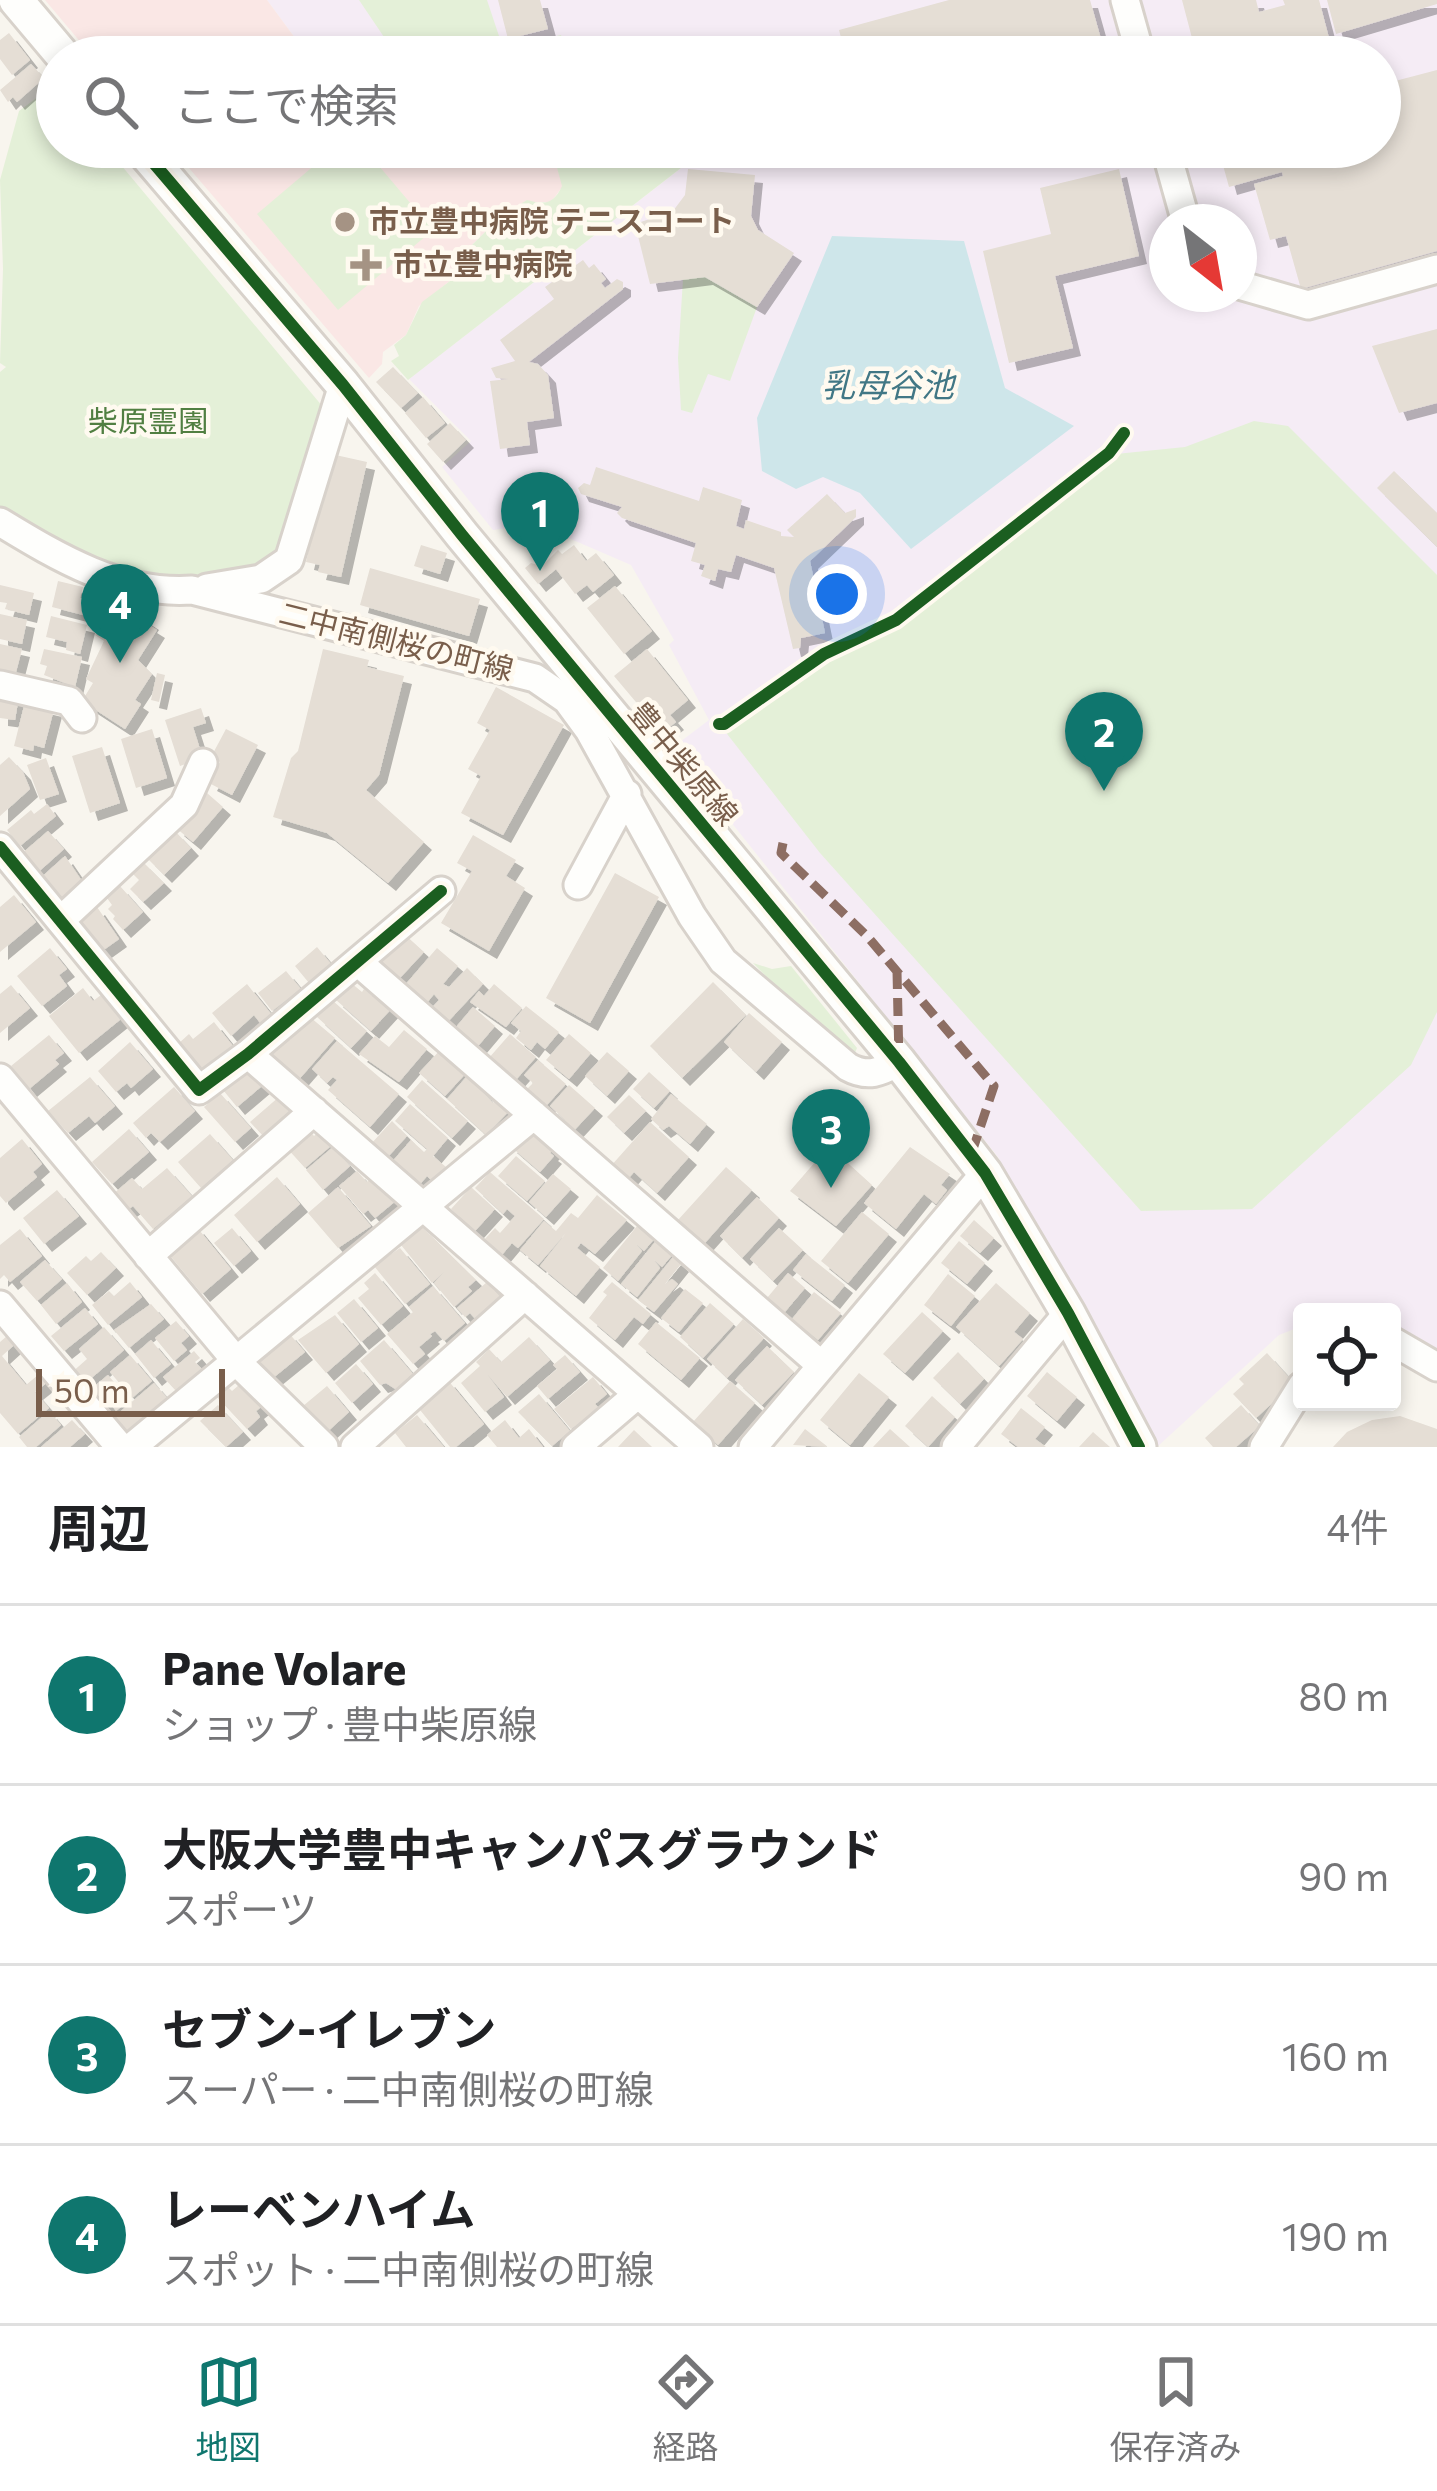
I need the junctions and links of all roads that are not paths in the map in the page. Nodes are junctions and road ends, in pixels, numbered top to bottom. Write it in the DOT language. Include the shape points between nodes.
graph roads {
  1 [pos="16,0"];
  2 [pos="1125,0"];
  3 [pos="46,36"];
  4 [pos="1135,36"];
  5 [pos="158,168"];
  6 [pos="1171,168"];
  7 [pos="1181,204"];
  8 [pos="1437,269"];
  9 [pos="1257,290"];
  10 [pos="343,385"];
  11 [pos="0,522"];
  12 [pos="192,590"];
  13 [pos="0,685"];
  14 [pos="82,718"];
  15 [pos="203,763"];
  16 [pos="627,794"];
  17 [pos="0,847"];
  18 [pos="578,885"];
  19 [pos="441,891"];
  20 [pos="62,920"];
  21 [pos="359,962"];
  22 [pos="248,1054"];
  23 [pos="899,1062"];
  24 [pos="0,1078"];
  25 [pos="314,1111"];
  26 [pos="534,1115"];
  27 [pos="985,1173"];
  28 [pos="422,1204"];
  29 [pos="148,1256"];
  30 [pos="525,1295"];
  31 [pos="0,1305"];
  32 [pos="1067,1313"];
  33 [pos="1401,1346"];
  34 [pos="238,1363"];
  35 [pos="821,1365"];
  36 [pos="1437,1366"];
  37 [pos="638,1394"];
  38 [pos="1293,1401"];
  39 [pos="120,1447"];
  40 [pos="132,1447"];
  41 [pos="324,1447"];
  42 [pos="355,1447"];
  43 [pos="576,1447"];
  44 [pos="699,1447"];
  45 [pos="753,1447"];
  46 [pos="956,1447"];
  47 [pos="1139,1447"];
  48 [pos="1264,1447"];
  1 -- 3 [label="street"];
  2 -- 4 [label="street"];
  5 -- 10 [label="street, 豊中柴原線"];
  6 -- 7 [label="street"];
  8 -- 9 [label="street" via="1308,304"];
  10 -- 12 [label="street" via="290,560 261,579"];
  10 -- 23 [label="street, 豊中柴原線"];
  11 -- 12 [label="street, 二中南側桜の町線" via="85,570 159,592"];
  12 -- 16 [label="street, 二中南側桜の町線" via="535,678 567,700"];
  13 -- 14 [label="street" via="69,700"];
  15 -- 20 [label="street" via="184,805"];
  16 -- 18 [label="street"];
  16 -- 23 [label="street, 二中南側桜の町線" via="723,961 860,1074"];
  17 -- 20 [label="street"];
  19 -- 21 [label="street"];
  20 -- 22 [label="street" via="199,1090"];
  21 -- 22 [label="street"];
  21 -- 26 [label="street"];
  22 -- 25 [label="street"];
  23 -- 27 [label="street, 豊中柴原線"];
  24 -- 29 [label="street"];
  25 -- 28 [label="street"];
  25 -- 29 [label="street"];
  26 -- 28 [label="street"];
  26 -- 35 [label="street"];
  27 -- 32 [label="street, 豊中柴原線"];
  27 -- 35 [label="street"];
  28 -- 30 [label="street"];
  28 -- 34 [label="street"];
  29 -- 34 [label="street"];
  30 -- 37 [label="street"];
  30 -- 42 [label="street"];
  31 -- 39 [label="street"];
  32 -- 46 [label="street"];
  32 -- 47 [label="street, 豊中柴原線"];
  33 -- 36 [label="street"];
  34 -- 40 [label="street"];
  34 -- 41 [label="street"];
  35 -- 45 [label="street"];
  37 -- 43 [label="street"];
  37 -- 44 [label="street"];
  38 -- 48 [label="street"];
}
